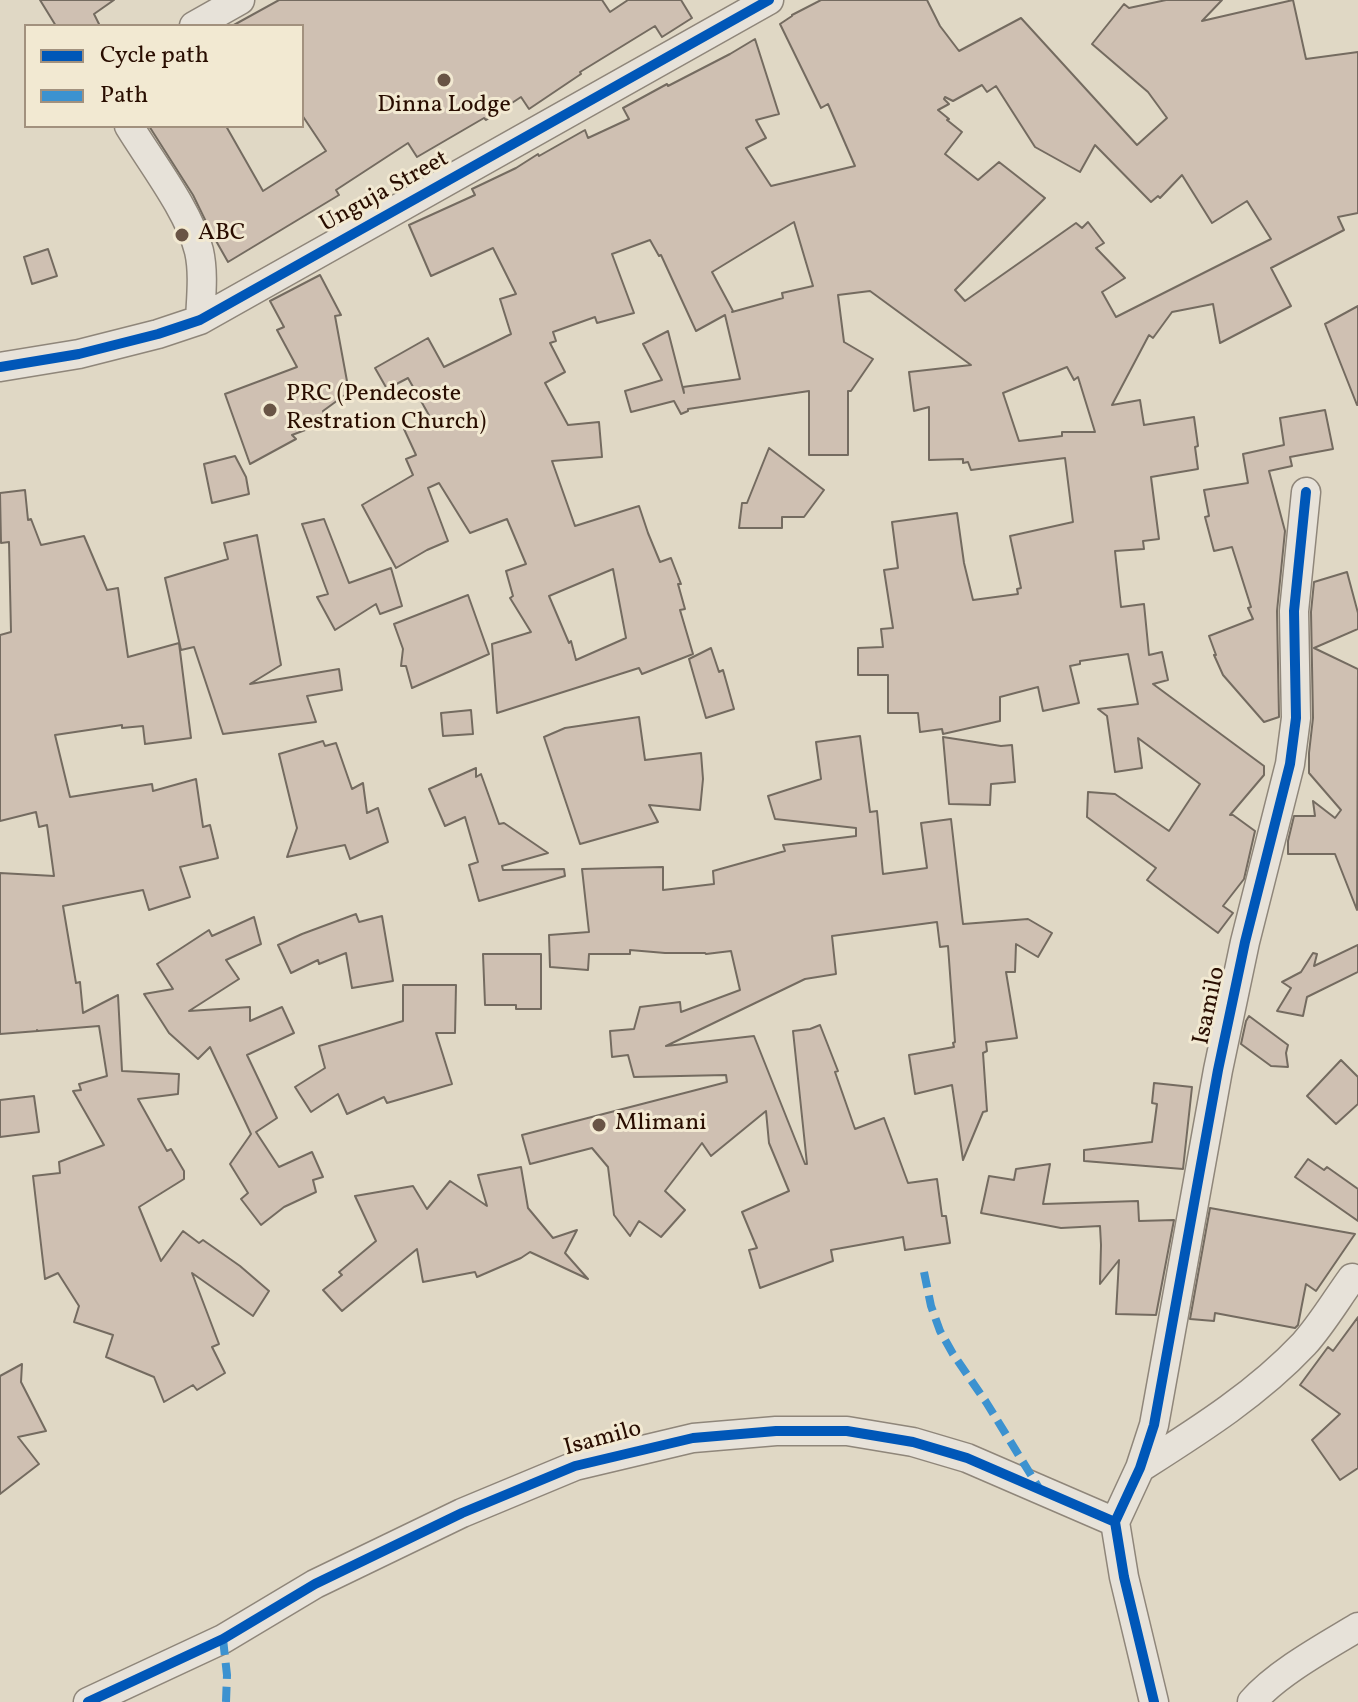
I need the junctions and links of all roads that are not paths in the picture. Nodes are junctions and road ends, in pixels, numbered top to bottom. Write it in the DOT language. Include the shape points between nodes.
graph roads {
  1 [pos="240,0"];
  2 [pos="769,0"];
  3 [pos="198,24"];
  4 [pos="130,128"];
  5 [pos="200,320"];
  6 [pos="0,367"];
  7 [pos="1306,492"];
  8 [pos="1352,1278"];
  9 [pos="1140,1468"];
  10 [pos="1115,1522"];
  11 [pos="1358,1627"];
  12 [pos="88,1702"];
  13 [pos="1154,1702"];
  14 [pos="1252,1702"];
  1 -- 3 [label="street"];
  2 -- 5 [label="street, Unguja Street"];
  4 -- 5 [label="street" via="191,227 200,254"];
  5 -- 6 [label="street, Unguja Street" via="79,354"];
  7 -- 9 [label="street, Isamilo" via="1294,611 1296,718 1290,764 1245,942 1154,1425"];
  8 -- 9 [label="street" via="1305,1343 1256,1388"];
  9 -- 10 [label="street, Isamilo"];
  10 -- 12 [label="street, Isamilo" via="967,1458 913,1442 847,1431 693,1438 575,1466 462,1513 315,1584 223,1639"];
  10 -- 13 [label="street"];
  11 -- 14 [label="street"];
}
